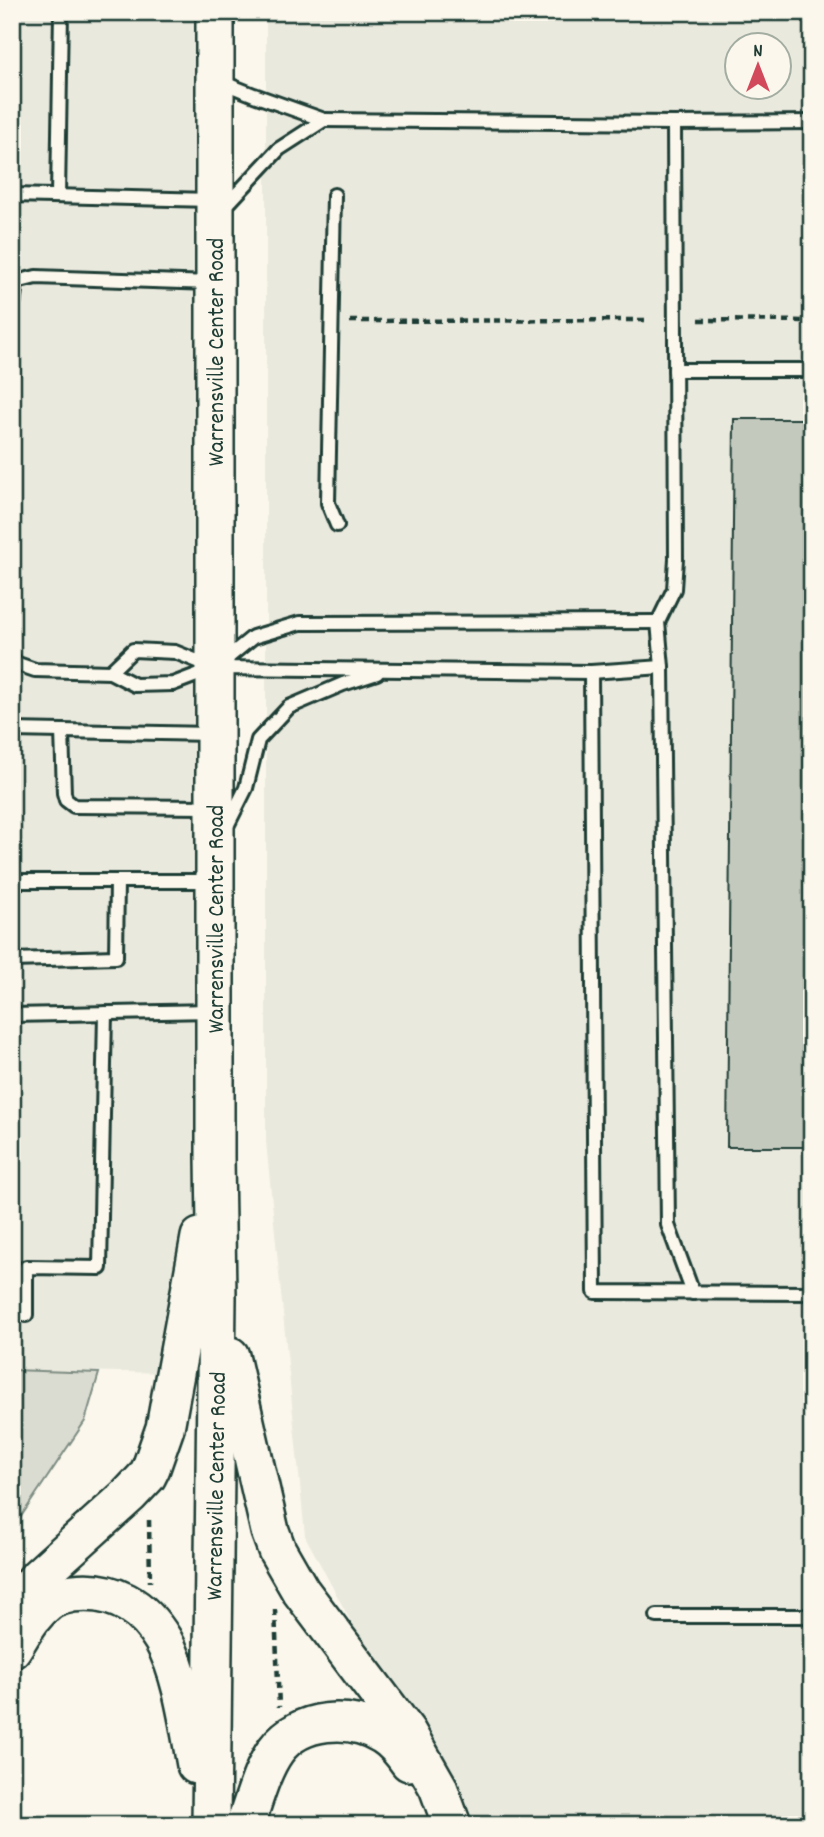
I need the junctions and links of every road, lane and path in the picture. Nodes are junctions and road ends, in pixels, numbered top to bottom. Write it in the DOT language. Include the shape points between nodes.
graph roads {
  1 [pos="61,12"];
  2 [pos="215,12"];
  3 [pos="215,79"];
  4 [pos="324,120"];
  5 [pos="812,122"];
  6 [pos="674,123"];
  7 [pos="12,195"];
  8 [pos="334,195"];
  9 [pos="58,196"];
  10 [pos="215,209"];
  11 [pos="14,281"];
  12 [pos="215,284"];
  13 [pos="647,320"];
  14 [pos="699,320"];
  15 [pos="347,321"];
  16 [pos="812,321"];
  17 [pos="675,370"];
  18 [pos="812,370"];
  19 [pos="12,372"];
  20 [pos="337,526"];
  21 [pos="658,622"];
  22 [pos="12,657"];
  23 [pos="662,667"];
  24 [pos="215,668"];
  25 [pos="35,670"];
  26 [pos="387,670"];
  27 [pos="110,672"];
  28 [pos="591,672"];
  29 [pos="12,673"];
  30 [pos="12,730"];
  31 [pos="62,731"];
  32 [pos="215,734"];
  33 [pos="215,807"];
  34 [pos="215,866"];
  35 [pos="12,881"];
  36 [pos="117,881"];
  37 [pos="12,960"];
  38 [pos="215,1011"];
  39 [pos="105,1013"];
  40 [pos="12,1015"];
  41 [pos="215,1157"];
  42 [pos="693,1293"];
  43 [pos="812,1293"];
  44 [pos="217,1297"];
  45 [pos="26,1315"];
  46 [pos="149,1516"];
  47 [pos="150,1583"];
  48 [pos="274,1604"];
  49 [pos="12,1611"];
  50 [pos="657,1616"];
  51 [pos="812,1616"];
  52 [pos="12,1649"];
  53 [pos="279,1710"];
  54 [pos="209,1825"];
  55 [pos="245,1825"];
  56 [pos="446,1825"];
  57 [pos="452,1825"];
  1 -- 9 [label="lane"];
  2 -- 3 [label="main road, Warrensville Center Road"];
  3 -- 4 [label="lane"];
  3 -- 10 [label="main road, Warrensville Center Road"];
  4 -- 6 [label="lane"];
  4 -- 10 [label="lane" via="279,149"];
  5 -- 6 [label="lane"];
  6 -- 17 [label="lane"];
  7 -- 9 [label="lane"];
  8 -- 20 [label="lane" via="328,503"];
  9 -- 10 [label="lane"];
  10 -- 12 [label="main road, Warrensville Center Road"];
  11 -- 12 [label="lane" via="36,277"];
  11 -- 19 [label="lane"];
  12 -- 24 [label="main road, Warrensville Center Road"];
  13 -- 15 [label="path"];
  14 -- 16 [label="path"];
  17 -- 18 [label="lane"];
  17 -- 21 [label="lane" via="674,589"];
  21 -- 23 [label="lane"];
  21 -- 24 [label="lane" via="300,623 253,637"];
  22 -- 25 [label="lane" via="15,663"];
  23 -- 28 [label="lane"];
  23 -- 42 [label="lane" via="668,1225"];
  24 -- 26 [label="lane"];
  24 -- 27 [label="lane" via="173,684 135,685"];
  24 -- 27 [label="lane" via="176,652 133,650"];
  24 -- 32 [label="main road, Warrensville Center Road"];
  25 -- 27 [label="lane"];
  25 -- 29 [label="lane"];
  26 -- 28 [label="lane"];
  26 -- 34 [label="lane" via="289,707 258,740 246,788"];
  28 -- 42 [label="lane" via="595,1292"];
  30 -- 31 [label="lane"];
  31 -- 32 [label="lane"];
  31 -- 33 [label="lane" via="64,793 74,806"];
  32 -- 33 [label="main road, Warrensville Center Road"];
  33 -- 34 [label="main road, Warrensville Center Road"];
  34 -- 36 [label="lane"];
  34 -- 38 [label="main road, Warrensville Center Road"];
  35 -- 36 [label="lane"];
  36 -- 37 [label="lane" via="116,957"];
  38 -- 39 [label="lane"];
  38 -- 41 [label="main road, Warrensville Center Road"];
  39 -- 40 [label="lane"];
  39 -- 45 [label="lane" via="100,1268 26,1267"];
  41 -- 44 [label="main road, Warrensville Center Road"];
  41 -- 49 [label="main road" via="165,1428 151,1468 38,1577"];
  42 -- 43 [label="lane"];
  44 -- 54 [label="main road, Warrensville Center Road"];
  44 -- 57 [label="main road" via="277,1550 300,1590 406,1731 438,1787"];
  46 -- 47 [label="path"];
  48 -- 53 [label="path"];
  50 -- 51 [label="lane"];
  52 -- 54 [label="main road" via="40,1609 62,1595 108,1594 142,1613 164,1641 184,1698"];
  55 -- 56 [label="main road" via="277,1748 293,1733 335,1722 360,1725 386,1737 417,1774"];
}
